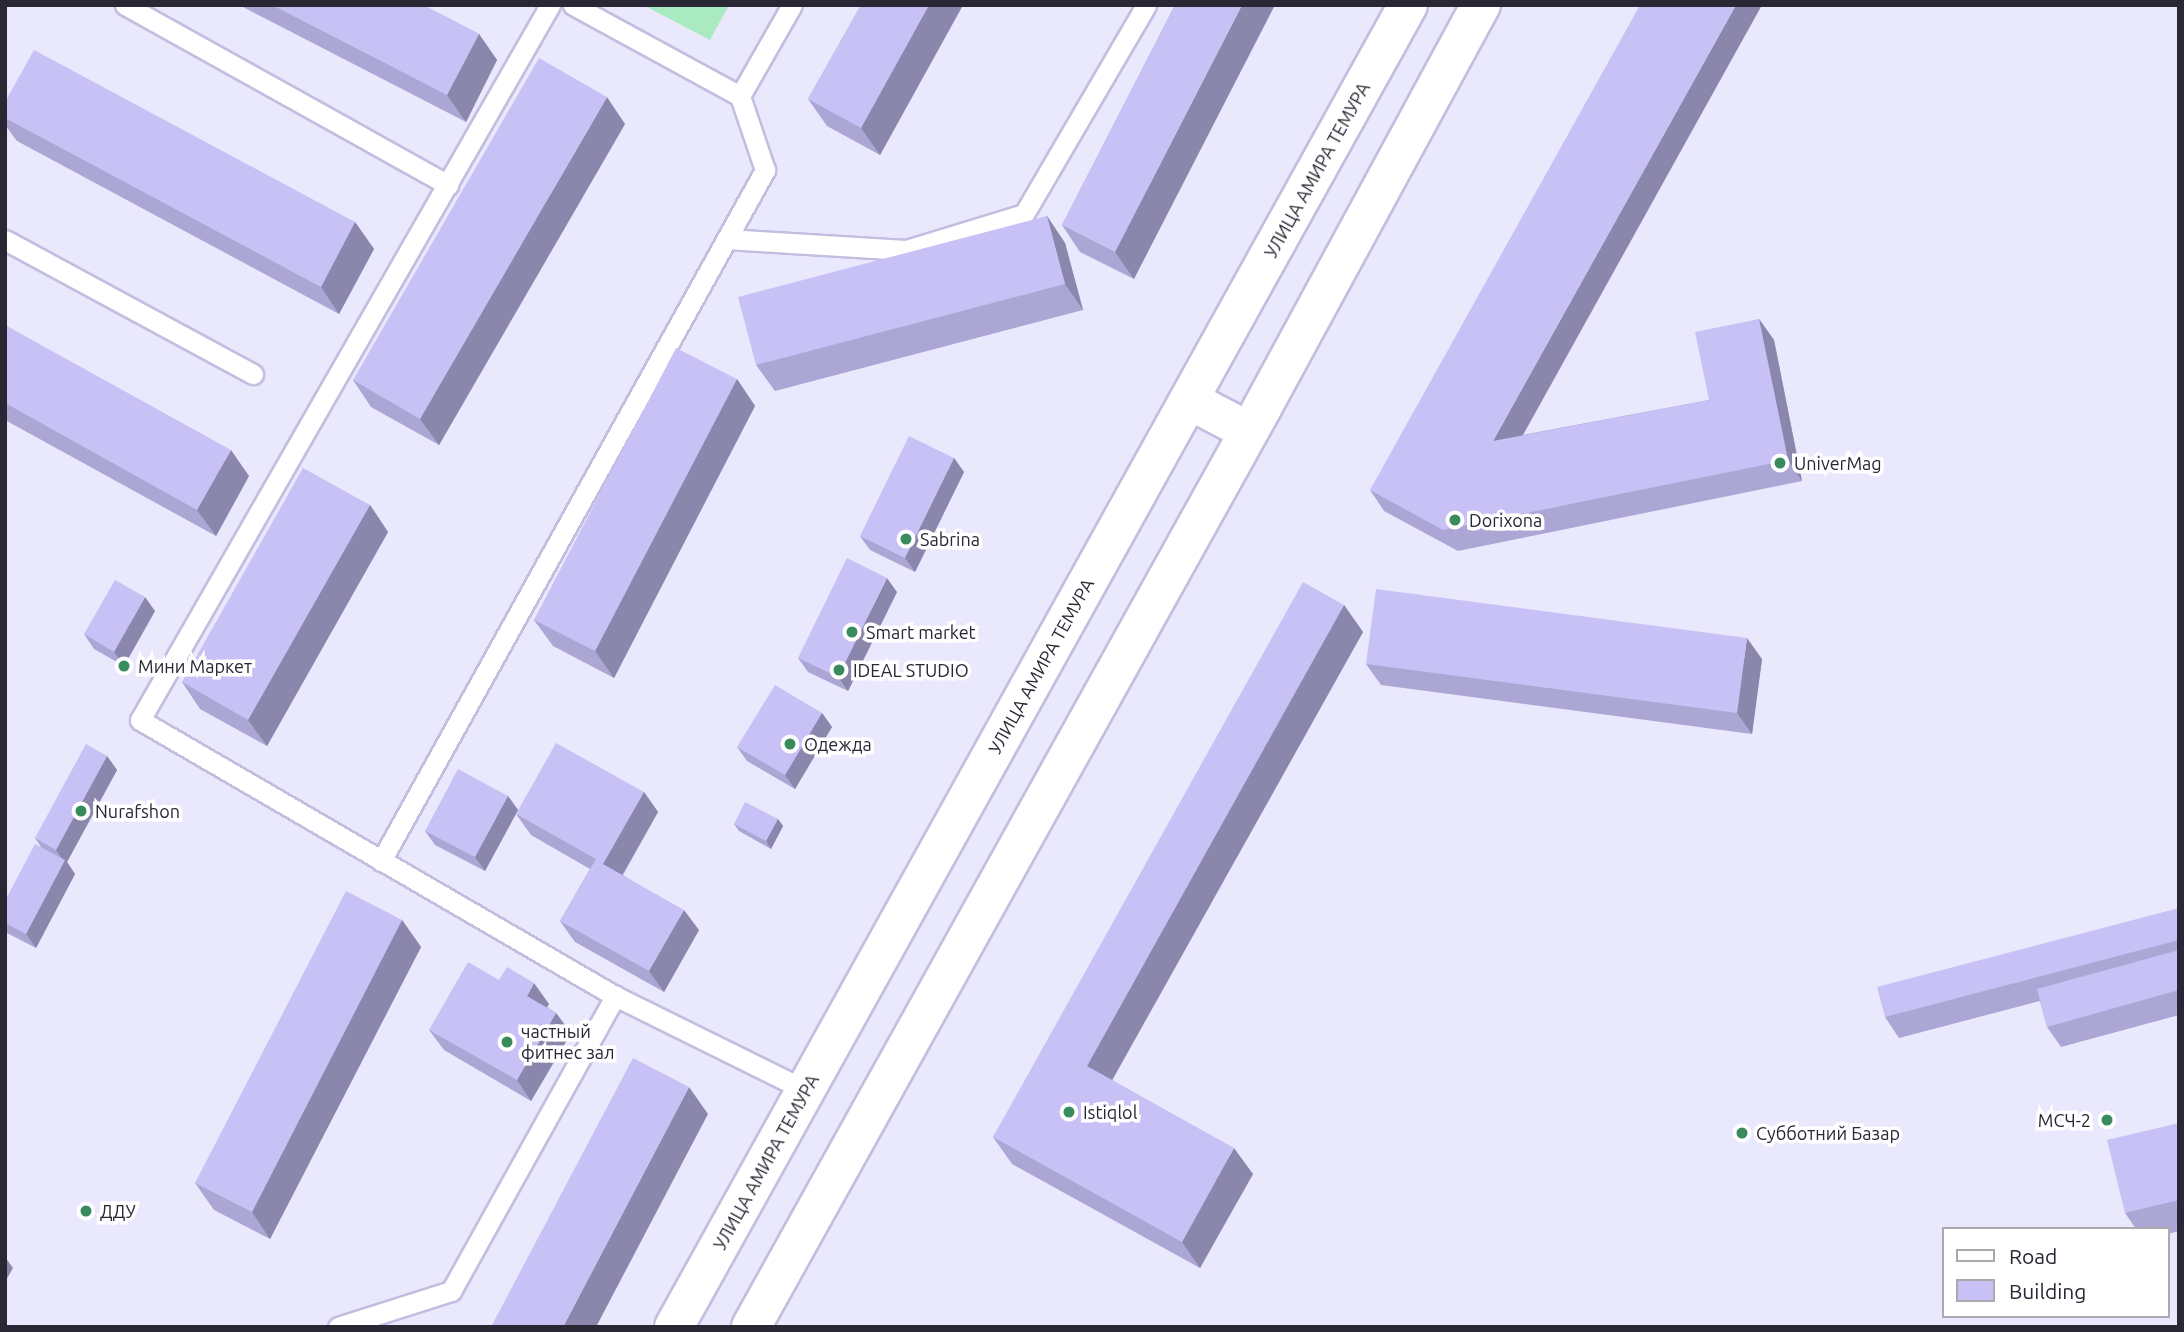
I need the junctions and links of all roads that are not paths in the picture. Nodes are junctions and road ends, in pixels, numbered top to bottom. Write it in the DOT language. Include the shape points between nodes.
graph roads {
  1 [pos="550,5"];
  2 [pos="573,5"];
  3 [pos="792,5"];
  4 [pos="1146,5"];
  5 [pos="1481,5"];
  6 [pos="132,7"];
  7 [pos="1400,8"];
  8 [pos="740,96"];
  9 [pos="448,185"];
  10 [pos="726,239"];
  11 [pos="5,240"];
  12 [pos="253,374"];
  13 [pos="1189,400"];
  14 [pos="1248,431"];
  15 [pos="381,861"];
  16 [pos="615,996"];
  17 [pos="806,1090"];
  18 [pos="338,1327"];
  19 [pos="674,1327"];
  20 [pos="751,1327"];
  1 -- 9 [label="lane"];
  2 -- 8 [label="lane"];
  3 -- 8 [label="lane"];
  4 -- 10 [label="lane" via="1024,214 906,250"];
  5 -- 14 [label="main road"];
  6 -- 9 [label="lane"];
  7 -- 13 [label="main road, УЛИЦА АМИРА ТЕМУРА"];
  8 -- 10 [label="lane" via="765,170"];
  9 -- 15 [label="lane" via="140,720"];
  10 -- 15 [label="lane"];
  11 -- 12 [label="lane"];
  13 -- 14 [label="main road"];
  13 -- 17 [label="main road, УЛИЦА АМИРА ТЕМУРА"];
  14 -- 20 [label="main road"];
  15 -- 16 [label="lane"];
  16 -- 17 [label="lane"];
  16 -- 18 [label="lane" via="451,1291"];
  17 -- 19 [label="main road, УЛИЦА АМИРА ТЕМУРА"];
}
